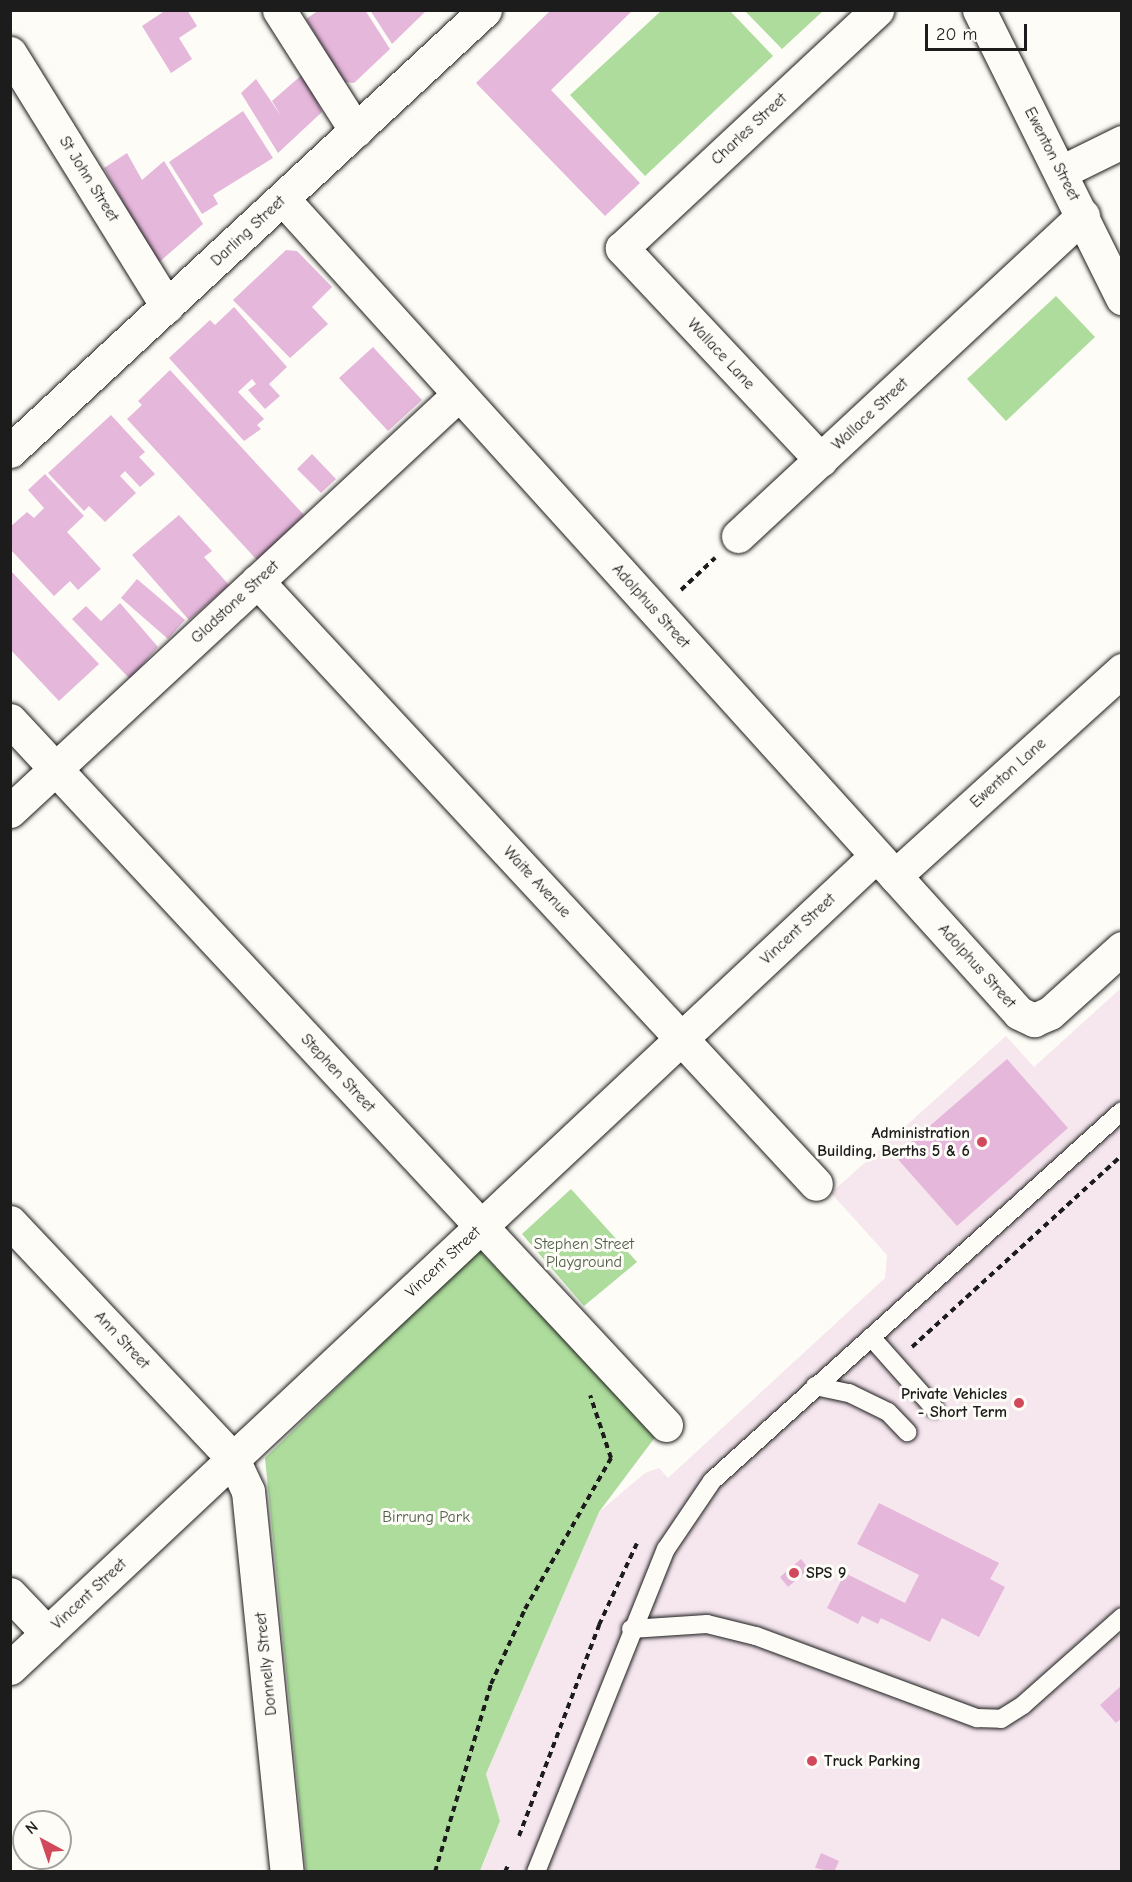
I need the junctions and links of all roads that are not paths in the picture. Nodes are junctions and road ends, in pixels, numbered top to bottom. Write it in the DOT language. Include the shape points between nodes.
graph roads {
  1 [pos="279,10"];
  2 [pos="485,10"];
  3 [pos="877,10"];
  4 [pos="979,10"];
  5 [pos="10,53"];
  6 [pos="356,131"];
  7 [pos="1122,142"];
  8 [pos="1061,172"];
  9 [pos="282,199"];
  10 [pos="1083,215"];
  11 [pos="622,248"];
  12 [pos="1122,298"];
  13 [pos="167,306"];
  14 [pos="459,393"];
  15 [pos="10,451"];
  16 [pos="821,460"];
  17 [pos="738,536"];
  18 [pos="257,581"];
  19 [pos="1122,670"];
  20 [pos="10,720"];
  21 [pos="56,768"];
  22 [pos="10,811"];
  23 [pos="886,866"];
  24 [pos="1122,948"];
  25 [pos="682,1038"];
  26 [pos="1122,1111"];
  27 [pos="816,1184"];
  28 [pos="10,1222"];
  29 [pos="481,1226"];
  30 [pos="871,1337"];
  31 [pos="815,1386"];
  32 [pos="934,1407"];
  33 [pos="666,1425"];
  34 [pos="908,1432"];
  35 [pos="233,1459"];
  36 [pos="10,1594"];
  37 [pos="1122,1617"];
  38 [pos="631,1629"];
  39 [pos="47,1633"];
  40 [pos="10,1668"];
  41 [pos="287,1872"];
  42 [pos="536,1872"];
  1 -- 6 [label="street"];
  2 -- 6 [label="street, Darling Street"];
  3 -- 11 [label="street, Charles Street"];
  4 -- 8 [label="street, Ewenton Street"];
  5 -- 13 [label="street, St John Street"];
  6 -- 9 [label="street, Darling Street"];
  7 -- 8 [label="street"];
  8 -- 10 [label="street, Ewenton Street"];
  9 -- 13 [label="street, Darling Street"];
  9 -- 14 [label="street, Adolphus Street"];
  10 -- 12 [label="street, Ewenton Street"];
  10 -- 16 [label="street, Wallace Street"];
  11 -- 16 [label="street, Wallace Lane"];
  13 -- 15 [label="street, Darling Street"];
  14 -- 18 [label="street, Gladstone Street"];
  14 -- 23 [label="street, Adolphus Street"];
  16 -- 17 [label="street, Wallace Street"];
  18 -- 21 [label="street, Gladstone Street"];
  18 -- 25 [label="street, Waite Avenue"];
  19 -- 23 [label="street, Ewenton Lane"];
  20 -- 21 [label="street, Stephen Street"];
  21 -- 22 [label="street, Gladstone Street"];
  21 -- 29 [label="street, Stephen Street"];
  23 -- 24 [label="street, Adolphus Street" via="1019,1013 1034,1020 1050,1013"];
  23 -- 25 [label="street, Vincent Street"];
  25 -- 27 [label="street, Waite Avenue"];
  25 -- 29 [label="street, Vincent Street"];
  26 -- 30 [label="lane"];
  28 -- 35 [label="street, Ann Street"];
  29 -- 33 [label="street, Stephen Street"];
  29 -- 35 [label="street, Vincent Street"];
  30 -- 31 [label="lane"];
  30 -- 32 [label="lane"];
  31 -- 34 [label="lane" via="849,1393 888,1412"];
  31 -- 38 [label="lane" via="712,1481 666,1549"];
  35 -- 39 [label="street, Vincent Street"];
  35 -- 41 [label="street, Donnelly Street" via="248,1491"];
  36 -- 39 [label="street"];
  37 -- 38 [label="lane" via="1023,1706 1000,1719 977,1718 756,1636 707,1624"];
  38 -- 42 [label="lane"];
  39 -- 40 [label="street, Vincent Street"];
}
